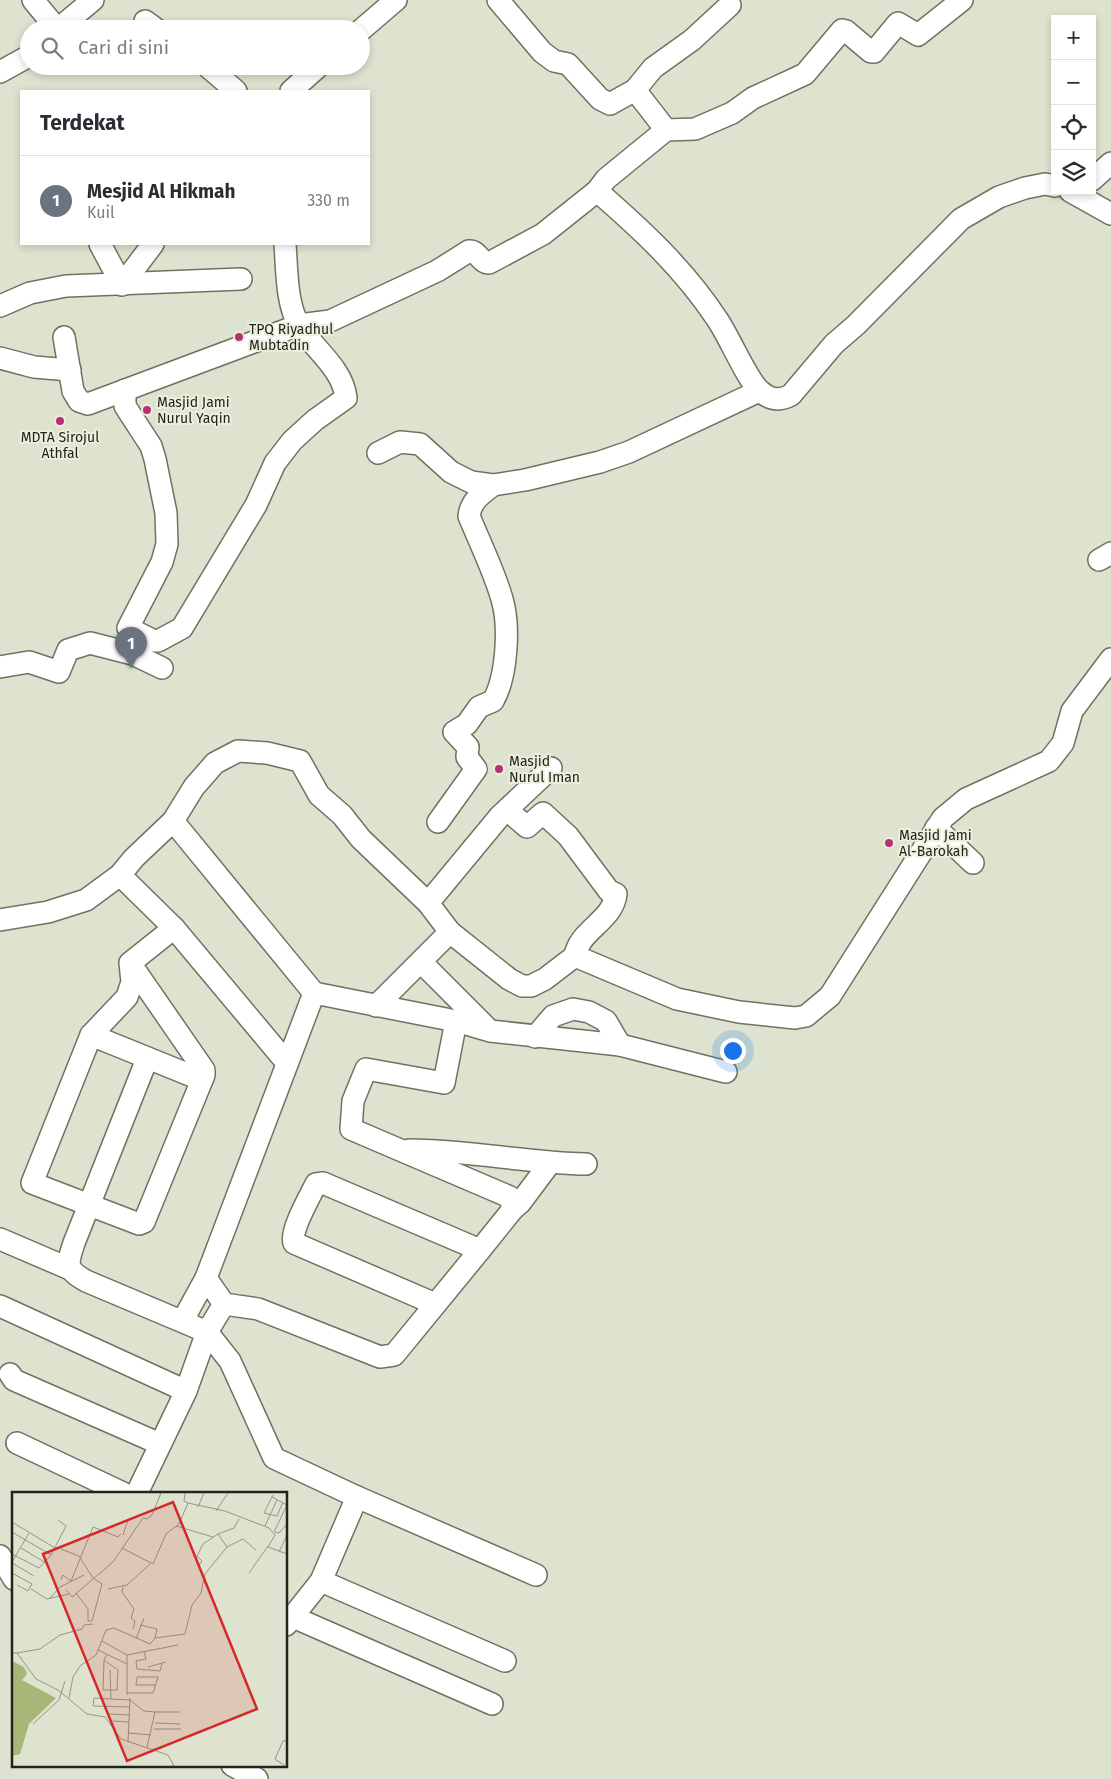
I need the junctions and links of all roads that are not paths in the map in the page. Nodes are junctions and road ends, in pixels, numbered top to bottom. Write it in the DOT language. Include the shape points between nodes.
graph roads {
  1 [pos="33,0"];
  2 [pos="93,0"];
  3 [pos="396,0"];
  4 [pos="498,0"];
  5 [pos="962,0"];
  6 [pos="730,5"];
  7 [pos="50,20"];
  8 [pos="69,20"];
  9 [pos="370,22"];
  10 [pos="20,61"];
  11 [pos="0,72"];
  12 [pos="217,75"];
  13 [pos="309,75"];
  14 [pos="235,90"];
  15 [pos="292,90"];
  16 [pos="635,90"];
  17 [pos="666,130"];
  18 [pos="1111,163"];
  19 [pos="1096,176"];
  20 [pos="1051,185"];
  21 [pos="598,191"];
  22 [pos="1077,195"];
  23 [pos="1111,214"];
  24 [pos="101,245"];
  25 [pos="152,245"];
  26 [pos="285,245"];
  27 [pos="241,279"];
  28 [pos="122,285"];
  29 [pos="0,306"];
  30 [pos="299,325"];
  31 [pos="64,337"];
  32 [pos="0,358"];
  33 [pos="70,370"];
  34 [pos="125,390"];
  35 [pos="759,391"];
  36 [pos="378,453"];
  37 [pos="493,485"];
  38 [pos="1111,659"];
  39 [pos="0,667"];
  40 [pos="162,668"];
  41 [pos="551,768"];
  42 [pos="507,810"];
  43 [pos="173,821"];
  44 [pos="438,822"];
  45 [pos="936,828"];
  46 [pos="973,863"];
  47 [pos="120,875"];
  48 [pos="428,903"];
  49 [pos="0,920"];
  50 [pos="174,928"];
  51 [pos="450,932"];
  52 [pos="575,956"];
  53 [pos="421,962"];
  54 [pos="130,963"];
  55 [pos="314,993"];
  56 [pos="376,1006"];
  57 [pos="456,1021"];
  58 [pos="490,1031"];
  59 [pos="91,1035"];
  60 [pos="535,1037"];
  61 [pos="620,1045"];
  62 [pos="147,1059"];
  63 [pos="287,1063"];
  64 [pos="726,1072"];
  65 [pos="202,1080"];
  66 [pos="399,1150"];
  67 [pos="550,1163"];
  68 [pos="586,1164"];
  69 [pos="89,1205"];
  70 [pos="513,1209"];
  71 [pos="0,1239"];
  72 [pos="480,1250"];
  73 [pos="70,1269"];
  74 [pos="206,1278"];
  75 [pos="224,1304"];
  76 [pos="435,1304"];
  77 [pos="0,1306"];
  78 [pos="183,1320"];
  79 [pos="207,1332"];
  80 [pos="10,1374"];
  81 [pos="186,1391"];
  82 [pos="17,1443"];
  83 [pos="160,1444"];
  84 [pos="121,1492"];
  85 [pos="137,1492"];
  86 [pos="357,1496"];
  87 [pos="0,1556"];
  88 [pos="536,1575"];
  89 [pos="12,1576"];
  90 [pos="321,1581"];
  91 [pos="290,1621"];
  92 [pos="505,1661"];
  93 [pos="492,1704"];
  94 [pos="234,1766"];
  95 [pos="257,1779"];
  1 -- 7 [label="street"];
  2 -- 8 [label="street"];
  3 -- 9 [label="street"];
  4 -- 16 [label="street" via="542,52 554,61 568,64 600,99 610,104"];
  5 -- 17 [label="street" via="918,34 898,23 874,52 842,30 805,74 753,98 732,114 695,129"];
  6 -- 16 [label="street" via="692,40 653,68"];
  10 -- 11 [label="street"];
  12 -- 14 [label="street"];
  13 -- 15 [label="street"];
  16 -- 17 [label="street"];
  17 -- 21 [label="street" via="606,179"];
  18 -- 19 [label="street"];
  20 -- 35 [label="street" via="999,197 961,219 834,344 791,395 773,399"];
  21 -- 30 [label="street" via="543,234 489,263 468,251 437,271 330,321"];
  21 -- 35 [label="street" via="679,268 718,320"];
  22 -- 23 [label="street"];
  24 -- 28 [label="street"];
  25 -- 28 [label="street"];
  26 -- 30 [label="street" via="288,287"];
  27 -- 28 [label="street"];
  28 -- 29 [label="street" via="66,286 30,293"];
  30 -- 34 [label="street"];
  30 -- 34 [label="street" via="333,366 345,393 345,401 292,440 275,463 256,505 182,628 158,641 128,628 162,562 167,544 166,513 155,459 151,446 125,406"];
  31 -- 33 [label="street"];
  32 -- 33 [label="street" via="34,367"];
  33 -- 34 [label="street" via="73,391 84,404"];
  35 -- 37 [label="street" via="651,442 600,462"];
  36 -- 37 [label="street" via="400,442 420,444 451,472 471,482"];
  37 -- 44 [label="street" via="471,505 469,516 503,600 506,641 503,680 493,701 479,707 467,724 454,732 468,747 467,757 476,769"];
  38 -- 45 [label="street" via="1072,711 1062,743 1049,760 966,799"];
  39 -- 40 [label="street" via="29,662 59,672 68,650 90,643 133,654"];
  41 -- 42 [label="street"];
  42 -- 48 [label="street"];
  42 -- 52 [label="street" via="527,827 543,814 568,836 609,891 616,894 611,911 576,946"];
  43 -- 47 [label="street"];
  43 -- 48 [label="street" via="194,786 215,763 238,750 300,761 319,795"];
  43 -- 55 [label="street"];
  45 -- 46 [label="street"];
  45 -- 52 [label="street" via="830,996 806,1016 777,1017 697,1005"];
  47 -- 49 [label="street" via="86,900 48,912"];
  47 -- 50 [label="street"];
  48 -- 51 [label="street"];
  50 -- 54 [label="street"];
  50 -- 63 [label="street"];
  51 -- 52 [label="street" via="522,986 532,986 545,979"];
  51 -- 53 [label="street"];
  53 -- 56 [label="street"];
  53 -- 58 [label="street"];
  54 -- 59 [label="street" via="132,982 127,997"];
  54 -- 65 [label="street" via="204,1070"];
  55 -- 56 [label="street"];
  55 -- 63 [label="street"];
  56 -- 57 [label="street"];
  57 -- 58 [label="street"];
  57 -- 66 [label="street" via="444,1083 366,1070 353,1101 351,1129"];
  58 -- 60 [label="street"];
  59 -- 62 [label="street"];
  59 -- 69 [label="street" via="32,1182"];
  60 -- 61 [label="street"];
  60 -- 61 [label="street" via="553,1016 573,1009 589,1012 606,1021"];
  61 -- 64 [label="street"];
  62 -- 65 [label="street"];
  62 -- 69 [label="street"];
  63 -- 74 [label="street"];
  65 -- 69 [label="street" via="144,1222 132,1222"];
  66 -- 67 [label="street" via="434,1150"];
  66 -- 70 [label="street" via="510,1197"];
  67 -- 68 [label="street"];
  67 -- 70 [label="street"];
  69 -- 73 [label="street" via="68,1259"];
  70 -- 72 [label="street"];
  71 -- 73 [label="street"];
  72 -- 76 [label="street"];
  72 -- 76 [label="street" via="323,1183 316,1184 293,1235 294,1243"];
  73 -- 78 [label="street" via="86,1281"];
  74 -- 75 [label="street"];
  74 -- 78 [label="street"];
  75 -- 76 [label="street" via="258,1309 380,1357 394,1355"];
  75 -- 79 [label="street"];
  77 -- 81 [label="street"];
  78 -- 79 [label="street"];
  79 -- 81 [label="street"];
  79 -- 86 [label="street" via="230,1361 274,1458"];
  80 -- 83 [label="street" via="14,1380"];
  81 -- 83 [label="street"];
  82 -- 84 [label="street"];
  83 -- 85 [label="street"];
  86 -- 88 [label="street"];
  86 -- 90 [label="street"];
  87 -- 89 [label="street"];
  90 -- 91 [label="street"];
  90 -- 92 [label="street"];
  91 -- 93 [label="street"];
  94 -- 95 [label="street"];
}
